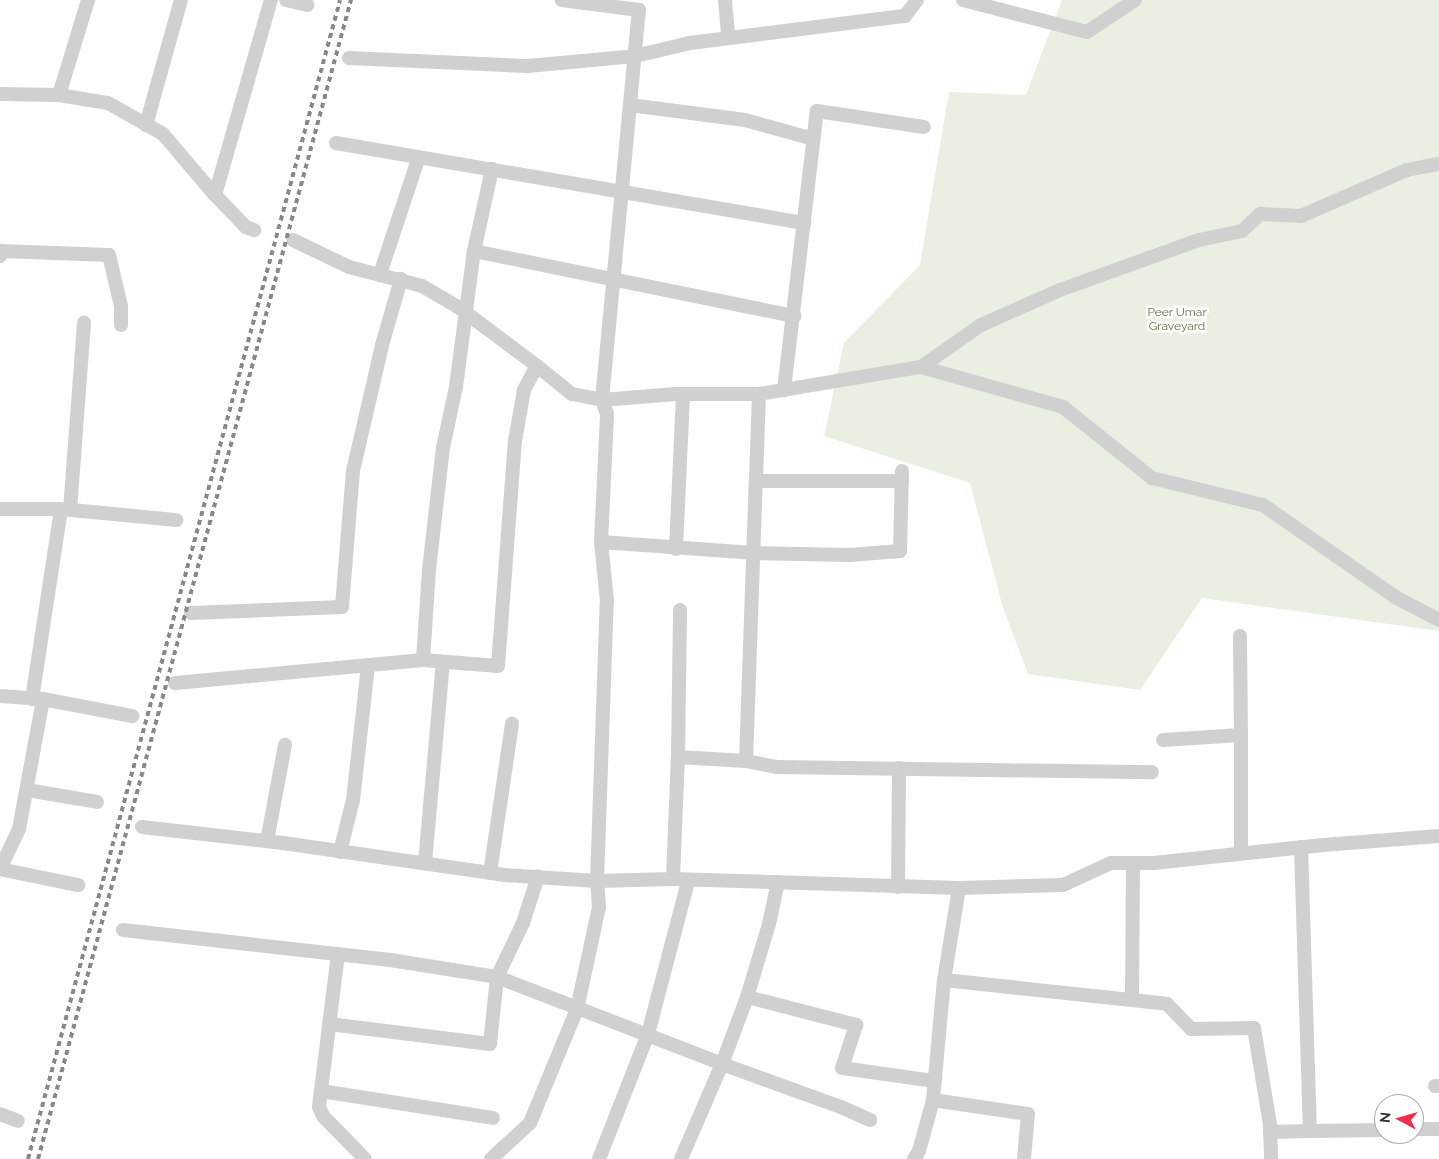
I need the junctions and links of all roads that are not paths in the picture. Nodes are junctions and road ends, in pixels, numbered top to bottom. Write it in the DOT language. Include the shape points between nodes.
graph roads {
  1 [pos="88,0"];
  2 [pos="181,0"];
  3 [pos="271,0"];
  4 [pos="286,0"];
  5 [pos="562,0"];
  6 [pos="725,0"];
  7 [pos="917,0"];
  8 [pos="963,0"];
  9 [pos="1135,0"];
  10 [pos="306,5"];
  11 [pos="640,5"];
  12 [pos="728,38"];
  13 [pos="635,56"];
  14 [pos="349,58"];
  15 [pos="0,94"];
  16 [pos="60,95"];
  17 [pos="630,105"];
  18 [pos="146,125"];
  19 [pos="924,127"];
  20 [pos="813,139"];
  21 [pos="336,143"];
  22 [pos="418,157"];
  23 [pos="1439,164"];
  24 [pos="492,169"];
  25 [pos="622,192"];
  26 [pos="215,195"];
  27 [pos="804,222"];
  28 [pos="254,230"];
  29 [pos="292,240"];
  30 [pos="0,250"];
  31 [pos="474,251"];
  32 [pos="0,256"];
  33 [pos="380,274"];
  34 [pos="401,279"];
  35 [pos="614,280"];
  36 [pos="467,314"];
  37 [pos="794,316"];
  38 [pos="84,323"];
  39 [pos="121,325"];
  40 [pos="538,366"];
  41 [pos="921,367"];
  42 [pos="784,390"];
  43 [pos="683,394"];
  44 [pos="759,394"];
  45 [pos="602,400"];
  46 [pos="756,481"];
  47 [pos="0,509"];
  48 [pos="66,510"];
  49 [pos="176,520"];
  50 [pos="601,542"];
  51 [pos="676,549"];
  52 [pos="753,553"];
  53 [pos="680,610"];
  54 [pos="191,613"];
  55 [pos="1439,620"];
  56 [pos="1240,636"];
  57 [pos="423,660"];
  58 [pos="443,662"];
  59 [pos="368,666"];
  60 [pos="175,683"];
  61 [pos="0,696"];
  62 [pos="38,699"];
  63 [pos="132,716"];
  64 [pos="512,724"];
  65 [pos="1241,735"];
  66 [pos="1163,740"];
  67 [pos="285,745"];
  68 [pos="678,757"];
  69 [pos="746,761"];
  70 [pos="899,768"];
  71 [pos="1152,772"];
  72 [pos="27,790"];
  73 [pos="97,802"];
  74 [pos="142,827"];
  75 [pos="1439,836"];
  76 [pos="267,841"];
  77 [pos="1301,847"];
  78 [pos="340,852"];
  79 [pos="1241,853"];
  80 [pos="425,863"];
  81 [pos="1133,863"];
  82 [pos="0,869"];
  83 [pos="490,873"];
  84 [pos="538,876"];
  85 [pos="672,879"];
  86 [pos="688,880"];
  87 [pos="597,881"];
  88 [pos="778,882"];
  89 [pos="78,885"];
  90 [pos="898,886"];
  91 [pos="959,888"];
  92 [pos="123,930"];
  93 [pos="338,954"];
  94 [pos="497,977"];
  95 [pos="944,980"];
  96 [pos="747,997"];
  97 [pos="1132,1000"];
  98 [pos="577,1008"];
  99 [pos="329,1024"];
  100 [pos="648,1034"];
  101 [pos="722,1064"];
  102 [pos="935,1081"];
  103 [pos="321,1091"];
  104 [pos="933,1100"];
  105 [pos="0,1114"];
  106 [pos="493,1118"];
  107 [pos="870,1120"];
  108 [pos="18,1121"];
  109 [pos="1424,1129"];
  110 [pos="1439,1129"];
  111 [pos="1374,1130"];
  112 [pos="1310,1131"];
  113 [pos="1270,1132"];
  114 [pos="365,1159"];
  115 [pos="491,1159"];
  116 [pos="599,1159"];
  117 [pos="681,1159"];
  118 [pos="914,1159"];
  119 [pos="1024,1159"];
  120 [pos="1271,1159"];
  1 -- 16 [label="street"];
  2 -- 18 [label="street"];
  3 -- 26 [label="street"];
  4 -- 10 [label="street"];
  5 -- 11 [label="street"];
  6 -- 12 [label="street"];
  7 -- 12 [label="street" via="905,16"];
  8 -- 9 [label="street" via="1087,32"];
  11 -- 13 [label="street"];
  12 -- 13 [label="street"];
  13 -- 14 [label="street" via="528,66"];
  13 -- 17 [label="street"];
  15 -- 16 [label="street"];
  16 -- 18 [label="street" via="108,103"];
  17 -- 20 [label="street" via="745,120"];
  17 -- 25 [label="street"];
  18 -- 26 [label="street" via="164,134"];
  19 -- 20 [label="street" via="817,111"];
  20 -- 27 [label="street"];
  21 -- 22 [label="street"];
  22 -- 24 [label="street"];
  22 -- 33 [label="street"];
  23 -- 41 [label="street" via="1407,170 1301,216 1260,214 1242,231 1199,240 1060,290 980,325"];
  24 -- 25 [label="street"];
  24 -- 31 [label="street"];
  25 -- 27 [label="street"];
  25 -- 35 [label="street"];
  26 -- 28 [label="street" via="246,227"];
  27 -- 37 [label="street"];
  29 -- 33 [label="street" via="349,267"];
  30 -- 32 [label="street"];
  30 -- 39 [label="street" via="109,255 121,306"];
  31 -- 35 [label="street"];
  31 -- 36 [label="street"];
  33 -- 34 [label="street"];
  34 -- 36 [label="street" via="422,286"];
  34 -- 54 [label="street" via="353,471 342,606"];
  35 -- 37 [label="street"];
  35 -- 45 [label="street"];
  36 -- 40 [label="street"];
  36 -- 57 [label="street" via="443,448"];
  37 -- 42 [label="street"];
  38 -- 48 [label="street"];
  40 -- 45 [label="street" via="572,394"];
  40 -- 58 [label="street" via="524,390 515,441 498,666"];
  41 -- 42 [label="street"];
  41 -- 55 [label="street" via="1063,407 1152,478 1263,504 1397,598"];
  42 -- 44 [label="street"];
  43 -- 44 [label="street"];
  43 -- 45 [label="street"];
  43 -- 51 [label="street"];
  44 -- 46 [label="street"];
  45 -- 50 [label="street" via="607,414"];
  46 -- 52 [label="street"];
  46 -- 52 [label="street" via="902,476 900,551 850,555"];
  47 -- 48 [label="street"];
  48 -- 49 [label="street"];
  48 -- 62 [label="street"];
  50 -- 51 [label="street"];
  50 -- 87 [label="street" via="607,601"];
  51 -- 52 [label="street"];
  52 -- 69 [label="street"];
  53 -- 68 [label="street"];
  56 -- 65 [label="street"];
  57 -- 58 [label="street"];
  57 -- 59 [label="street"];
  58 -- 80 [label="street"];
  59 -- 60 [label="street"];
  59 -- 78 [label="street" via="353,800"];
  61 -- 62 [label="street"];
  62 -- 63 [label="street"];
  62 -- 72 [label="street"];
  64 -- 83 [label="street"];
  65 -- 66 [label="street"];
  65 -- 79 [label="street"];
  67 -- 76 [label="street"];
  68 -- 69 [label="street"];
  68 -- 85 [label="street"];
  69 -- 70 [label="street" via="776,767"];
  70 -- 71 [label="street"];
  70 -- 90 [label="street"];
  72 -- 73 [label="street"];
  72 -- 82 [label="street" via="19,828"];
  74 -- 76 [label="street"];
  75 -- 77 [label="street"];
  76 -- 78 [label="street"];
  77 -- 79 [label="street"];
  77 -- 112 [label="street"];
  78 -- 80 [label="street"];
  79 -- 81 [label="street"];
  80 -- 83 [label="street"];
  81 -- 91 [label="street" via="1111,863 1064,886"];
  81 -- 97 [label="street"];
  82 -- 89 [label="street"];
  83 -- 84 [label="street"];
  84 -- 87 [label="street"];
  84 -- 94 [label="street" via="523,923"];
  85 -- 86 [label="street"];
  85 -- 87 [label="street"];
  86 -- 88 [label="street"];
  86 -- 100 [label="street"];
  87 -- 98 [label="street" via="599,907"];
  88 -- 90 [label="street"];
  88 -- 96 [label="street"];
  90 -- 91 [label="street"];
  91 -- 95 [label="street"];
  92 -- 93 [label="street"];
  93 -- 94 [label="street"];
  93 -- 99 [label="street"];
  94 -- 98 [label="street"];
  94 -- 99 [label="street" via="490,1044"];
  95 -- 97 [label="street"];
  95 -- 102 [label="street"];
  96 -- 101 [label="street"];
  96 -- 102 [label="street" via="856,1025 842,1068"];
  97 -- 113 [label="street" via="1167,1004 1191,1029 1254,1028"];
  98 -- 100 [label="street"];
  98 -- 115 [label="street" via="530,1123"];
  99 -- 103 [label="street"];
  100 -- 101 [label="street"];
  100 -- 116 [label="street"];
  101 -- 107 [label="street"];
  101 -- 117 [label="street"];
  102 -- 104 [label="street"];
  103 -- 106 [label="street"];
  103 -- 114 [label="street" via="319,1107 323,1116"];
  104 -- 118 [label="street"];
  104 -- 119 [label="street" via="1028,1114"];
  105 -- 108 [label="street"];
  109 -- 110 [label="street"];
  111 -- 112 [label="street"];
  112 -- 113 [label="street"];
  113 -- 120 [label="street"];
}
